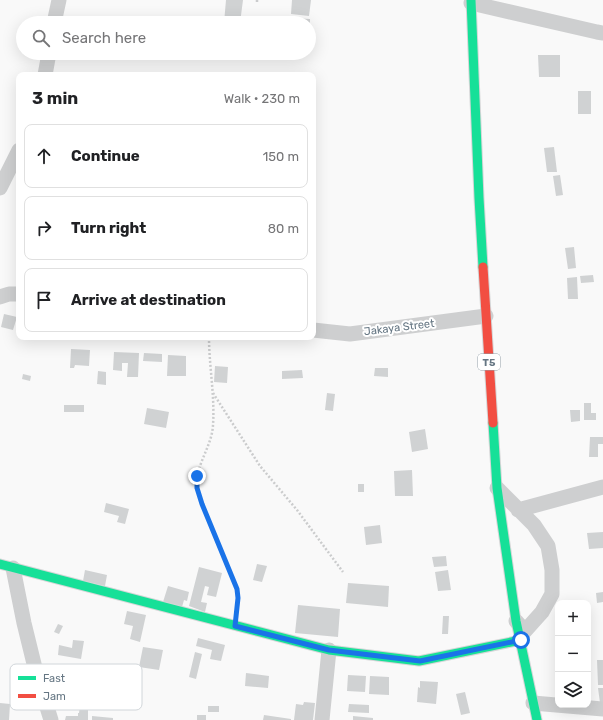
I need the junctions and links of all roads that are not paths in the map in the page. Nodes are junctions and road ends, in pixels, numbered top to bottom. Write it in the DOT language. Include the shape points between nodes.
graph roads {
  1 [pos="58,0"];
  2 [pos="471,1"];
  3 [pos="55,16"];
  4 [pos="603,33"];
  5 [pos="48,60"];
  6 [pos="46,72"];
  7 [pos="16,156"];
  8 [pos="0,188"];
  9 [pos="16,294"];
  10 [pos="0,297"];
  11 [pos="486,316"];
  12 [pos="316,330"];
  13 [pos="603,487"];
  14 [pos="497,488"];
  15 [pos="518,510"];
  16 [pos="7,566"];
  17 [pos="516,621"];
  18 [pos="521,640"];
  19 [pos="329,650"];
  20 [pos="35,664"];
  21 [pos="533,704"];
  22 [pos="603,708"];
  23 [pos="48,710"];
  24 [pos="51,720"];
  25 [pos="322,720"];
  26 [pos="537,720"];
  1 -- 3 [label="street"];
  2 -- 4 [label="street"];
  2 -- 11 [label="main road, T5"];
  5 -- 6 [label="street"];
  7 -- 8 [label="street"];
  9 -- 10 [label="street"];
  11 -- 12 [label="street, Jakaya Street" via="350,334"];
  11 -- 14 [label="main road, T5"];
  13 -- 15 [label="street"];
  14 -- 15 [label="street"];
  14 -- 17 [label="main road, T5"];
  15 -- 17 [label="street" via="534,525 548,546 552,594 542,612 525,631"];
  16 -- 19 [label="main road"];
  16 -- 20 [label="street"];
  17 -- 18 [label="main road, T5"];
  18 -- 19 [label="main road" via="420,661"];
  18 -- 21 [label="main road, T5"];
  19 -- 25 [label="street"];
  21 -- 22 [label="street"];
  21 -- 26 [label="main road, T5"];
  23 -- 24 [label="street"];
}
